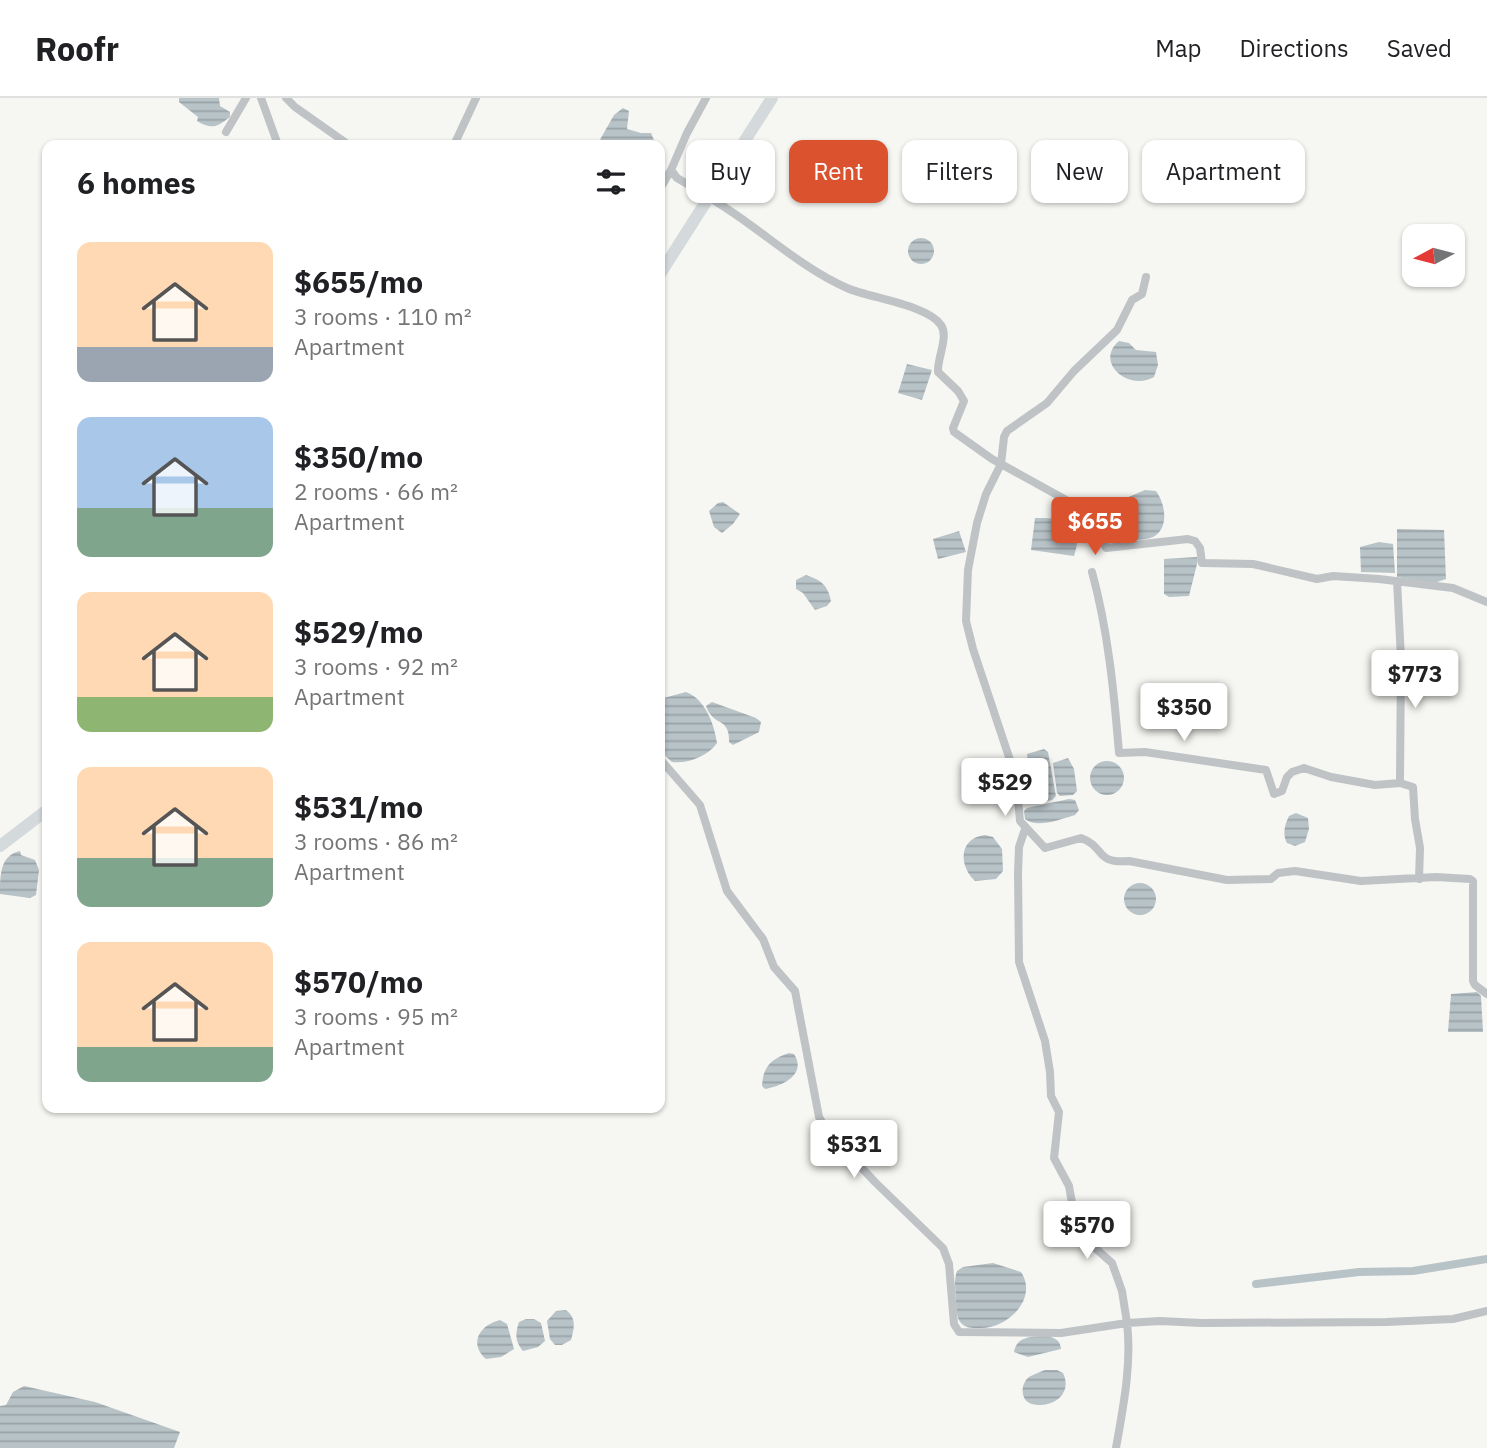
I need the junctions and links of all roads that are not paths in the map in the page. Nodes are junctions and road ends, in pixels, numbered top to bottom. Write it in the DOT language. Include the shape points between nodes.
graph roads {
  1 [pos="246,98"];
  2 [pos="261,98"];
  3 [pos="286,98"];
  4 [pos="476,98"];
  5 [pos="706,98"];
  6 [pos="772,98"];
  7 [pos="226,132"];
  8 [pos="276,140"];
  9 [pos="342,140"];
  10 [pos="456,140"];
  11 [pos="745,140"];
  12 [pos="671,170"];
  13 [pos="665,180"];
  14 [pos="686,183"];
  15 [pos="705,203"];
  16 [pos="718,203"];
  17 [pos="665,266"];
  18 [pos="1146,277"];
  19 [pos="1001,464"];
  20 [pos="1092,572"];
  21 [pos="1397,581"];
  22 [pos="1487,602"];
  23 [pos="665,765"];
  24 [pos="1400,783"];
  25 [pos="42,814"];
  26 [pos="1026,829"];
  27 [pos="0,846"];
  28 [pos="1419,879"];
  29 [pos="1487,994"];
  30 [pos="1487,1311"];
  31 [pos="1127,1323"];
  32 [pos="1116,1448"];
  1 -- 7 [label="street"];
  2 -- 8 [label="street"];
  3 -- 9 [label="street"];
  4 -- 10 [label="street"];
  5 -- 12 [label="street"];
  6 -- 11 [label="highway"];
  12 -- 13 [label="street"];
  12 -- 14 [label="street"];
  15 -- 17 [label="highway"];
  16 -- 19 [label="street" via="827,278 923,312 939,323 943,330 938,372 964,401 954,432"];
  18 -- 19 [label="street" via="1142,294 1132,300 1111,337 1046,403 1007,431"];
  19 -- 21 [label="street" via="1086,510 1106,548 1188,539 1200,548 1202,563 1262,565 1317,579"];
  19 -- 26 [label="street" via="977,523 965,614 1017,778 1018,811"];
  20 -- 24 [label="street" via="1114,693 1119,752 1266,770 1274,794 1282,791 1292,772 1304,768 1375,785"];
  21 -- 22 [label="street" via="1453,588"];
  21 -- 24 [label="street"];
  23 -- 31 [label="street" via="700,805 727,891 763,939 774,967 795,991 819,1117 827,1131 943,1248 959,1332 1061,1333"];
  24 -- 28 [label="street" via="1413,787"];
  25 -- 27 [label="highway"];
  26 -- 28 [label="street" via="1045,848 1081,838 1102,858 1114,862 1227,880 1271,879 1294,871 1361,881"];
  26 -- 31 [label="street" via="1017,873 1019,962 1045,1041 1051,1096 1059,1112 1054,1158 1069,1186 1076,1225 1112,1263"];
  28 -- 29 [label="street" via="1473,881 1472,972 1475,985"];
  30 -- 31 [label="street" via="1453,1319 1386,1322"];
  31 -- 32 [label="street" via="1129,1343"];
}
